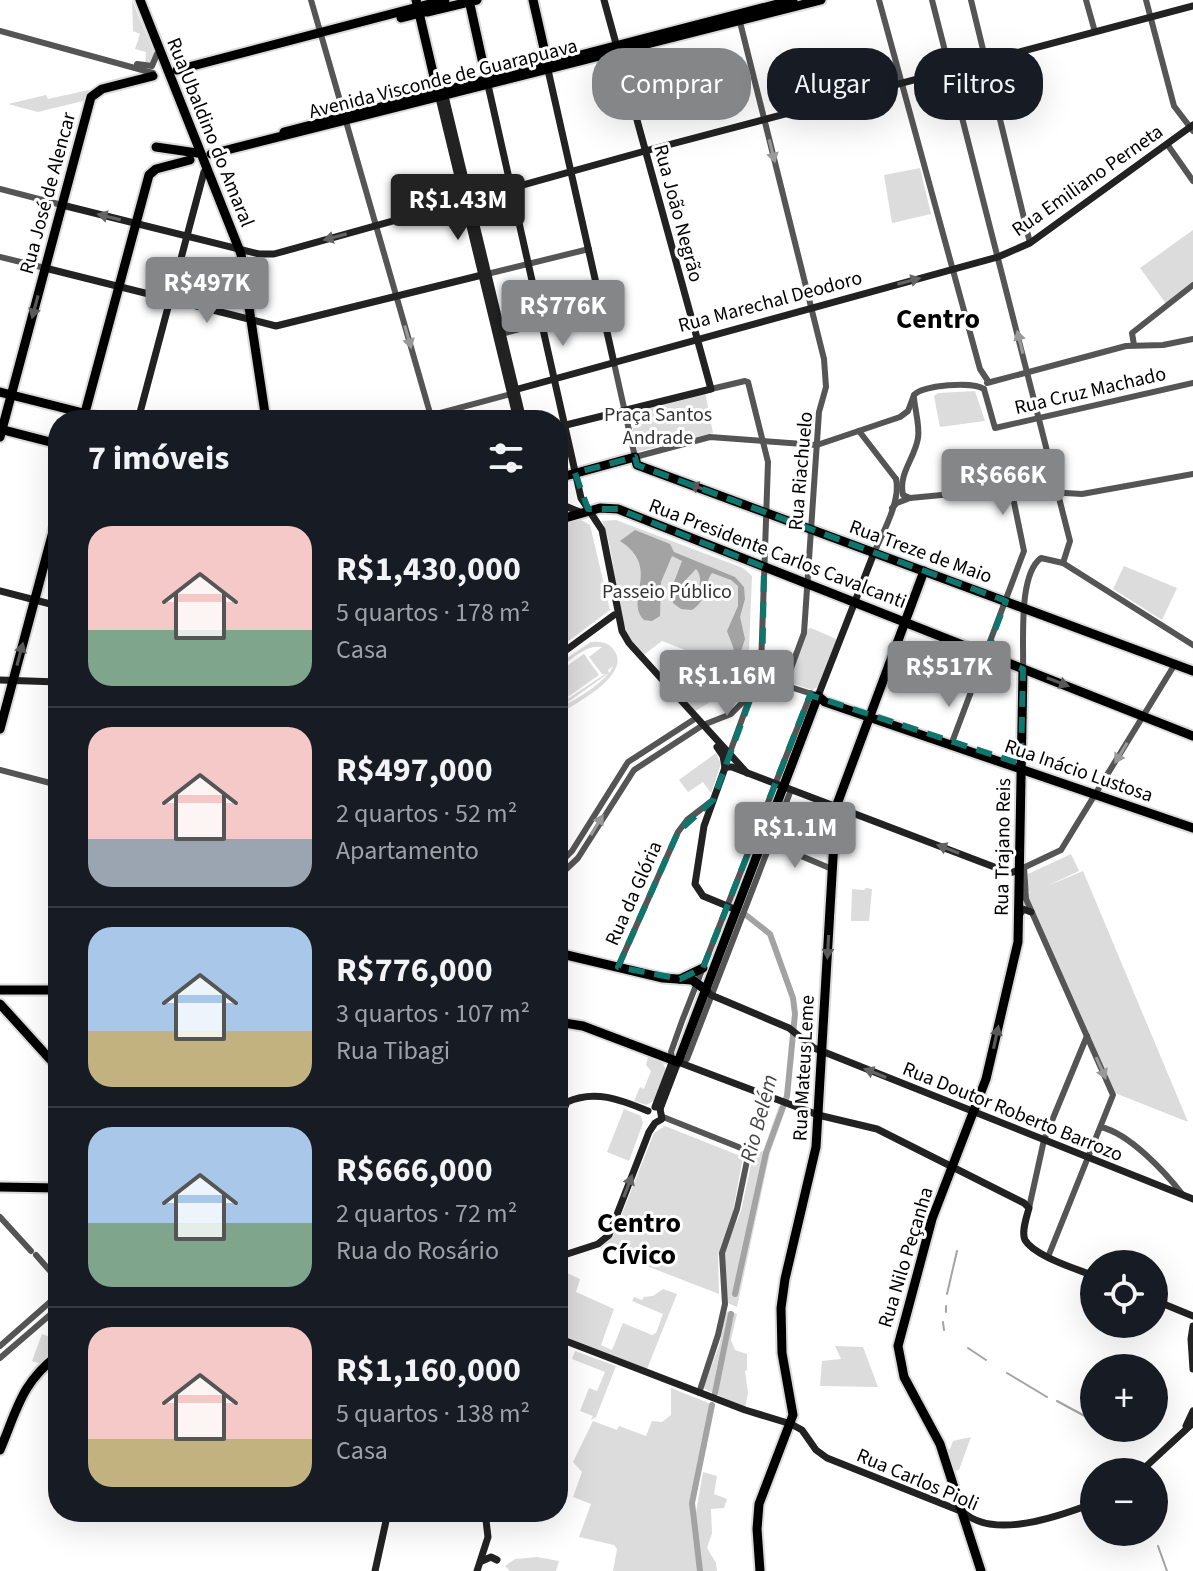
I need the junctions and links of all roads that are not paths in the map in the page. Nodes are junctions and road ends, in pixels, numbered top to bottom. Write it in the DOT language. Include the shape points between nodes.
graph roads {
  1 [pos="140,0"];
  2 [pos="311,0"];
  3 [pos="445,0"];
  4 [pos="533,0"];
  5 [pos="604,0"];
  6 [pos="793,0"];
  7 [pos="821,0"];
  8 [pos="879,0"];
  9 [pos="932,0"];
  10 [pos="971,0"];
  11 [pos="1086,0"];
  12 [pos="1146,0"];
  13 [pos="472,1"];
  14 [pos="1193,6"];
  15 [pos="421,7"];
  16 [pos="739,18"];
  17 [pos="1151,18"];
  18 [pos="711,21"];
  19 [pos="704,30"];
  20 [pos="0,31"];
  21 [pos="1095,32"];
  22 [pos="321,35"];
  23 [pos="617,48"];
  24 [pos="620,48"];
  25 [pos="622,48"];
  26 [pos="944,48"];
  27 [pos="982,48"];
  28 [pos="1034,48"];
  29 [pos="157,50"];
  30 [pos="592,51"];
  31 [pos="592,52"];
  32 [pos="592,58"];
  33 [pos="585,60"];
  34 [pos="124,63"];
  35 [pos="548,66"];
  36 [pos="512,72"];
  37 [pos="170,73"];
  38 [pos="153,74"];
  39 [pos="523,76"];
  40 [pos="914,80"];
  41 [pos="476,81"];
  42 [pos="487,82"];
  43 [pos="902,83"];
  44 [pos="468,90"];
  45 [pos="441,94"];
  46 [pos="93,95"];
  47 [pos="407,99"];
  48 [pos="419,103"];
  49 [pos="377,106"];
  50 [pos="367,116"];
  51 [pos="345,118"];
  52 [pos="764,119"];
  53 [pos="636,120"];
  54 [pos="963,120"];
  55 [pos="1000,120"];
  56 [pos="1192,128"];
  57 [pos="260,141"];
  58 [pos="1167,144"];
  59 [pos="156,147"];
  60 [pos="645,151"];
  61 [pos="211,154"];
  62 [pos="461,161"];
  63 [pos="201,163"];
  64 [pos="457,171"];
  65 [pos="571,172"];
  66 [pos="148,178"];
  67 [pos="1193,181"];
  68 [pos="0,189"];
  69 [pos="511,189"];
  70 [pos="467,201"];
  71 [pos="62,205"];
  72 [pos="136,223"];
  73 [pos="376,226"];
  74 [pos="188,237"];
  75 [pos="1030,243"];
  76 [pos="589,249"];
  77 [pos="239,250"];
  78 [pos="0,257"];
  79 [pos="998,257"];
  80 [pos="528,264"];
  81 [pos="45,268"];
  82 [pos="952,269"];
  83 [pos="485,274"];
  84 [pos="1193,285"];
  85 [pos="119,286"];
  86 [pos="396,296"];
  87 [pos="493,296"];
  88 [pos="171,300"];
  89 [pos="602,307"];
  90 [pos="811,308"];
  91 [pos="491,311"];
  92 [pos="251,320"];
  93 [pos="541,323"];
  94 [pos="500,335"];
  95 [pos="1193,339"];
  96 [pos="697,340"];
  97 [pos="1134,345"];
  98 [pos="502,359"];
  99 [pos="614,363"];
  100 [pos="980,369"];
  101 [pos="1027,371"];
  102 [pos="512,375"];
  103 [pos="554,379"];
  104 [pos="988,381"];
  105 [pos="1193,383"];
  106 [pos="968,385"];
  107 [pos="711,389"];
  108 [pos="984,389"];
  109 [pos="0,392"];
  110 [pos="513,392"];
  111 [pos="11,395"];
  112 [pos="914,395"];
  113 [pos="61,410"];
  114 [pos="86,410"];
  115 [pos="141,410"];
  116 [pos="264,410"];
  117 [pos="429,410"];
  118 [pos="456,410"];
  119 [pos="516,410"];
  120 [pos="519,410"];
  121 [pos="559,410"];
  122 [pos="625,410"];
  123 [pos="1039,418"];
  124 [pos="568,424"];
  125 [pos="859,431"];
  126 [pos="1,432"];
  127 [pos="764,441"];
  128 [pos="48,442"];
  129 [pos="817,445"];
  130 [pos="568,450"];
  131 [pos="636,461"];
  132 [pos="1053,471"];
  133 [pos="575,473"];
  134 [pos="1193,474"];
  135 [pos="568,475"];
  136 [pos="900,478"];
  137 [pos="1010,483"];
  138 [pos="1114,488"];
  139 [pos="1052,489"];
  140 [pos="1062,494"];
  141 [pos="910,498"];
  142 [pos="1061,503"];
  143 [pos="568,507"];
  144 [pos="892,508"];
  145 [pos="582,513"];
  146 [pos="766,513"];
  147 [pos="568,517"];
  148 [pos="811,529"];
  149 [pos="48,551"];
  150 [pos="874,553"];
  151 [pos="1063,563"];
  152 [pos="764,567"];
  153 [pos="924,571"];
  154 [pos="807,584"];
  155 [pos="0,591"];
  156 [pos="35,600"];
  157 [pos="1006,601"];
  158 [pos="48,603"];
  159 [pos="855,603"];
  160 [pos="1024,608"];
  161 [pos="614,615"];
  162 [pos="905,622"];
  163 [pos="1193,645"];
  164 [pos="568,649"];
  165 [pos="986,654"];
  166 [pos="793,662"];
  167 [pos="1175,664"];
  168 [pos="1023,669"];
  169 [pos="760,673"];
  170 [pos="1193,673"];
  171 [pos="0,680"];
  172 [pos="13,681"];
  173 [pos="48,683"];
  174 [pos="763,684"];
  175 [pos="791,686"];
  176 [pos="753,692"];
  177 [pos="815,695"];
  178 [pos="737,709"];
  179 [pos="745,714"];
  180 [pos="870,714"];
  181 [pos="1143,716"];
  182 [pos="808,722"];
  183 [pos="698,724"];
  184 [pos="0,729"];
  185 [pos="813,735"];
  186 [pos="1193,736"];
  187 [pos="952,743"];
  188 [pos="799,745"];
  189 [pos="729,755"];
  190 [pos="804,757"];
  191 [pos="626,765"];
  192 [pos="1021,766"];
  193 [pos="725,767"];
  194 [pos="0,770"];
  195 [pos="634,770"];
  196 [pos="747,773"];
  197 [pos="48,782"];
  198 [pos="783,786"];
  199 [pos="1097,792"];
  200 [pos="713,800"];
  201 [pos="836,807"];
  202 [pos="1193,825"];
  203 [pos="770,843"];
  204 [pos="568,855"];
  205 [pos="568,868"];
  206 [pos="747,868"];
  207 [pos="1022,868"];
  208 [pos="832,869"];
  209 [pos="755,881"];
  210 [pos="736,906"];
  211 [pos="1031,912"];
  212 [pos="1020,914"];
  213 [pos="1017,947"];
  214 [pos="568,955"];
  215 [pos="618,967"];
  216 [pos="703,968"];
  217 [pos="680,979"];
  218 [pos="704,988"];
  219 [pos="48,990"];
  220 [pos="1,991"];
  221 [pos="0,1004"];
  222 [pos="568,1024"];
  223 [pos="1087,1036"];
  224 [pos="822,1051"];
  225 [pos="48,1057"];
  226 [pos="676,1061"];
  227 [pos="568,1102"];
  228 [pos="656,1111"];
  229 [pos="974,1112"];
  230 [pos="818,1115"];
  231 [pos="655,1123"];
  232 [pos="1101,1127"];
  233 [pos="1044,1140"];
  234 [pos="1088,1158"];
  235 [pos="953,1166"];
  236 [pos="0,1187"];
  237 [pos="48,1188"];
  238 [pos="1179,1192"];
  239 [pos="1193,1199"];
  240 [pos="1029,1204"];
  241 [pos="1193,1206"];
  242 [pos="0,1217"];
  243 [pos="568,1254"];
  244 [pos="1048,1257"];
  245 [pos="48,1269"];
  246 [pos="1080,1270"];
  247 [pos="48,1304"];
  248 [pos="1168,1306"];
  249 [pos="1193,1316"];
  250 [pos="48,1317"];
  251 [pos="1193,1326"];
  252 [pos="568,1342"];
  253 [pos="0,1346"];
  254 [pos="0,1358"];
  255 [pos="48,1364"];
  256 [pos="1193,1369"];
  257 [pos="699,1393"];
  258 [pos="1193,1411"];
  259 [pos="1193,1423"];
  260 [pos="791,1424"];
  261 [pos="1182,1435"];
  262 [pos="0,1450"];
  263 [pos="1156,1458"];
  264 [pos="1080,1507"];
  265 [pos="963,1512"];
  266 [pos="386,1522"];
  267 [pos="486,1522"];
  268 [pos="987,1524"];
  269 [pos="971,1535"];
  270 [pos="497,1560"];
  271 [pos="481,1562"];
  272 [pos="375,1571"];
  273 [pos="477,1571"];
  274 [pos="760,1571"];
  275 [pos="981,1571"];
  1 -- 29 [label="main road, Rua Ubaldino do Amaral"];
  2 -- 22 [label="street"];
  3 -- 15 [label="main road"];
  4 -- 35 [label="main road"];
  5 -- 23 [label="main road, Rua João Negrão"];
  6 -- 16 [label="main road, Avenida Visconde de Guarapuava"];
  7 -- 16 [label="main road, Avenida Visconde de Guarapuava"];
  8 -- 43 [label="street"];
  9 -- 26 [label="street"];
  10 -- 27 [label="street"];
  11 -- 21 [label="street"];
  12 -- 17 [label="street"];
  13 -- 15 [label="main road"];
  13 -- 42 [label="main road"];
  14 -- 17 [label="main road"];
  15 -- 22 [label="main road"];
  15 -- 45 [label="main road"];
  16 -- 18 [label="main road, Avenida Visconde de Guarapuava"];
  16 -- 19 [label="main road, Avenida Visconde de Guarapuava"];
  16 -- 52 [label="street, Rua Riachuelo"];
  17 -- 21 [label="main road"];
  17 -- 56 [label="street" via="1174,106"];
  18 -- 19 [label="main road"];
  18 -- 24 [label="main road, Avenida Visconde de Guarapuava"];
  19 -- 25 [label="main road, Avenida Visconde de Guarapuava"];
  20 -- 34 [label="street"];
  21 -- 28 [label="main road"];
  22 -- 37 [label="main road" via="218,60 197,59"];
  22 -- 51 [label="street"];
  29 -- 34 [label="street" via="150,67"];
  29 -- 37 [label="main road, Rua Ubaldino do Amaral"];
  30 -- 35 [label="main road, Avenida Visconde de Guarapuava"];
  31 -- 33 [label="main road"];
  32 -- 33 [label="main road, Avenida Visconde de Guarapuava"];
  33 -- 35 [label="main road, Avenida Visconde de Guarapuava"];
  34 -- 38 [label="street"];
  35 -- 36 [label="main road, Avenida Visconde de Guarapuava"];
  35 -- 39 [label="main road, Avenida Visconde de Guarapuava"];
  35 -- 65 [label="main road"];
  36 -- 39 [label="main road"];
  36 -- 42 [label="main road, Avenida Visconde de Guarapuava"];
  37 -- 46 [label="main road"];
  37 -- 63 [label="main road, Rua Ubaldino do Amaral"];
  38 -- 46 [label="main road"];
  39 -- 42 [label="main road, Avenida Visconde de Guarapuava"];
  40 -- 43 [label="main road"];
  41 -- 42 [label="main road, Avenida Visconde de Guarapuava"];
  41 -- 44 [label="main road"];
  41 -- 45 [label="main road, Avenida Visconde de Guarapuava"];
  42 -- 44 [label="main road, Avenida Visconde de Guarapuava"];
  42 -- 69 [label="main road"];
  43 -- 52 [label="main road"];
  43 -- 82 [label="street"];
  44 -- 45 [label="main road, Avenida Visconde de Guarapuava"];
  45 -- 47 [label="main road, Avenida Visconde de Guarapuava"];
  45 -- 48 [label="main road, Avenida Visconde de Guarapuava"];
  45 -- 62 [label="main road"];
  45 -- 64 [label="main road"];
  46 -- 71 [label="main road, Rua José de Alencar"];
  47 -- 48 [label="main road"];
  47 -- 49 [label="main road, Avenida Visconde de Guarapuava"];
  48 -- 50 [label="main road, Avenida Visconde de Guarapuava"];
  49 -- 50 [label="main road"];
  49 -- 51 [label="main road, Avenida Visconde de Guarapuava"];
  50 -- 51 [label="main road, Avenida Visconde de Guarapuava"];
  51 -- 57 [label="main road, Avenida Visconde de Guarapuava"];
  51 -- 73 [label="street"];
  52 -- 60 [label="main road"];
  52 -- 90 [label="street, Rua Riachuelo, one-way"];
  53 -- 60 [label="main road, Rua João Negrão"];
  54 -- 79 [label="street"];
  55 -- 75 [label="street"];
  56 -- 58 [label="main road, Rua Emiliano Perneta"];
  57 -- 61 [label="main road, Avenida Visconde de Guarapuava"];
  57 -- 63 [label="main road"];
  58 -- 67 [label="street"];
  58 -- 75 [label="main road, Rua Emiliano Perneta"];
  59 -- 63 [label="main road"];
  60 -- 65 [label="main road"];
  60 -- 96 [label="main road, Rua João Negrão"];
  62 -- 64 [label="main road"];
  62 -- 70 [label="main road"];
  63 -- 66 [label="main road"];
  63 -- 66 [label="main road" via="156,169"];
  63 -- 74 [label="main road" via="200,192"];
  63 -- 77 [label="main road, Rua Ubaldino do Amaral"];
  64 -- 70 [label="main road"];
  65 -- 69 [label="main road"];
  65 -- 76 [label="main road"];
  66 -- 72 [label="main road"];
  68 -- 71 [label="street"];
  69 -- 70 [label="main road"];
  69 -- 80 [label="main road"];
  70 -- 73 [label="main road"];
  70 -- 83 [label="main road"];
  72 -- 71 [label="main road, one-way"];
  71 -- 81 [label="main road, Rua José de Alencar"];
  72 -- 74 [label="main road"];
  72 -- 85 [label="main road"];
  73 -- 77 [label="main road, one-way" via="274,254"];
  73 -- 86 [label="street"];
  74 -- 77 [label="main road"];
  74 -- 88 [label="main road"];
  75 -- 79 [label="main road, Rua Emiliano Perneta"];
  76 -- 80 [label="street"];
  76 -- 89 [label="main road"];
  77 -- 92 [label="main road, Rua Ubaldino do Amaral"];
  78 -- 81 [label="street"];
  79 -- 82 [label="main road, Rua Marechal Deodoro"];
  101 -- 79 [label="street, one-way"];
  80 -- 83 [label="street"];
  80 -- 93 [label="main road"];
  81 -- 85 [label="main road"];
  81 -- 111 [label="main road, Rua José de Alencar, one-way"];
  90 -- 82 [label="main road, Rua Marechal Deodoro, one-way"];
  82 -- 100 [label="street"];
  83 -- 86 [label="main road"];
  83 -- 87 [label="main road"];
  83 -- 91 [label="main road"];
  84 -- 97 [label="street" via="1132,333"];
  85 -- 88 [label="main road"];
  85 -- 114 [label="main road"];
  86 -- 92 [label="main road" via="279,325"];
  86 -- 117 [label="street, one-way"];
  87 -- 91 [label="main road"];
  87 -- 94 [label="main road"];
  88 -- 92 [label="main road"];
  88 -- 115 [label="main road"];
  89 -- 93 [label="street"];
  89 -- 99 [label="main road"];
  90 -- 96 [label="main road, Rua Marechal Deodoro"];
  90 -- 129 [label="street, Rua Riachuelo" via="826,387"];
  91 -- 94 [label="main road"];
  92 -- 116 [label="main road, Rua Ubaldino do Amaral"];
  93 -- 94 [label="street"];
  93 -- 103 [label="main road"];
  94 -- 98 [label="main road"];
  94 -- 102 [label="main road"];
  95 -- 97 [label="street"];
  96 -- 99 [label="main road, Rua Marechal Deodoro"];
  96 -- 107 [label="main road, Rua João Negrão"];
  97 -- 101 [label="street"];
  98 -- 102 [label="main road"];
  98 -- 110 [label="main road"];
  99 -- 103 [label="main road, Rua Marechal Deodoro"];
  99 -- 122 [label="street"];
  100 -- 104 [label="street"];
  100 -- 106 [label="street"];
  101 -- 104 [label="street"];
  101 -- 123 [label="street"];
  102 -- 110 [label="main road"];
  103 -- 110 [label="main road, Rua Marechal Deodoro"];
  103 -- 121 [label="main road"];
  104 -- 108 [label="street"];
  105 -- 123 [label="street, Rua Cruz Machado"];
  106 -- 108 [label="street"];
  106 -- 112 [label="street" via="921,388"];
  107 -- 122 [label="main road"];
  107 -- 127 [label="street" via="749,383"];
  108 -- 123 [label="street, Rua Cruz Machado" via="995,428"];
  109 -- 111 [label="main road"];
  110 -- 118 [label="street, Rua Marechal Deodoro"];
  110 -- 119 [label="main road"];
  110 -- 120 [label="main road"];
  111 -- 113 [label="main road"];
  111 -- 126 [label="main road, Rua José de Alencar"];
  112 -- 125 [label="street" via="903,415"];
  112 -- 136 [label="street" via="919,437"];
  122 -- 124 [label="main road"];
  122 -- 131 [label="street"];
  123 -- 132 [label="street"];
  125 -- 129 [label="street"];
  125 -- 136 [label="street"];
  126 -- 128 [label="main road"];
  127 -- 129 [label="street"];
  127 -- 131 [label="street" via="710,437"];
  127 -- 146 [label="street"];
  129 -- 148 [label="street, Rua Riachuelo"];
  130 -- 133 [label="main road"];
  131 -- 133 [label="main road"];
  146 -- 131 [label="main road, Rua Treze de Maio, one-way"];
  132 -- 137 [label="street" via="1048,482 1020,478"];
  132 -- 140 [label="street"];
  133 -- 135 [label="main road"];
  133 -- 145 [label="main road"];
  134 -- 138 [label="street"];
  136 -- 141 [label="street" via="902,493"];
  136 -- 144 [label="street"];
  137 -- 139 [label="street" via="1029,481"];
  137 -- 141 [label="street"];
  137 -- 157 [label="street" via="1024,553"];
  138 -- 140 [label="street"];
  138 -- 142 [label="street"];
  140 -- 142 [label="street"];
  141 -- 144 [label="street"];
  142 -- 151 [label="street" via="1070,541"];
  143 -- 145 [label="main road"];
  144 -- 150 [label="street"];
  145 -- 147 [label="main road"];
  145 -- 152 [label="main road, Rua Presidente Carlos Cavalcanti" via="618,509"];
  145 -- 161 [label="main road" via="598,532"];
  145 -- 183 [label="main road" via="603,534 624,636"];
  146 -- 148 [label="main road, Rua Treze de Maio"];
  146 -- 152 [label="street"];
  148 -- 150 [label="main road, Rua Treze de Maio"];
  148 -- 154 [label="street, Rua Riachuelo"];
  149 -- 156 [label="main road"];
  150 -- 153 [label="main road, Rua Treze de Maio"];
  150 -- 159 [label="main road"];
  151 -- 160 [label="street, Rua Trajano Reis" via="1040,559 1025,591"];
  151 -- 163 [label="street"];
  152 -- 154 [label="main road, Rua Presidente Carlos Cavalcanti"];
  152 -- 169 [label="street"];
  153 -- 157 [label="main road, Rua Treze de Maio"];
  153 -- 162 [label="main road, Rua Mateus Leme"];
  154 -- 159 [label="main road, Rua Presidente Carlos Cavalcanti"];
  154 -- 166 [label="street, Rua Riachuelo" via="804,633"];
  155 -- 156 [label="main road"];
  156 -- 158 [label="main road"];
  172 -- 156 [label="main road, one-way"];
  157 -- 160 [label="main road, Rua Treze de Maio"];
  157 -- 165 [label="street"];
  159 -- 162 [label="main road, Rua Presidente Carlos Cavalcanti"];
  159 -- 177 [label="main road"];
  160 -- 167 [label="main road, Rua Treze de Maio"];
  160 -- 168 [label="street, Rua Trajano Reis"];
  161 -- 164 [label="main road"];
  161 -- 183 [label="main road" via="626,645"];
  162 -- 165 [label="main road, Rua Presidente Carlos Cavalcanti"];
  162 -- 180 [label="main road, Rua Mateus Leme"];
  165 -- 168 [label="main road, Rua Presidente Carlos Cavalcanti"];
  165 -- 187 [label="street"];
  166 -- 174 [label="street"];
  166 -- 175 [label="street, Rua Riachuelo" via="787,681"];
  167 -- 170 [label="main road, Rua Treze de Maio"];
  167 -- 181 [label="street"];
  168 -- 181 [label="main road, Rua Presidente Carlos Cavalcanti, one-way"];
  168 -- 192 [label="main road, Rua Trajano Reis"];
  169 -- 174 [label="street"];
  169 -- 176 [label="street"];
  171 -- 172 [label="main road"];
  172 -- 173 [label="main road"];
  172 -- 184 [label="main road"];
  174 -- 175 [label="street, Rua Inácio Lustosa"];
  174 -- 176 [label="street"];
  175 -- 177 [label="street, Rua Inácio Lustosa"];
  176 -- 178 [label="street"];
  176 -- 179 [label="street"];
  177 -- 180 [label="main road, Rua Inácio Lustosa"];
  177 -- 182 [label="main road"];
  177 -- 198 [label="main road"];
  178 -- 179 [label="street"];
  178 -- 183 [label="street"];
  179 -- 189 [label="street"];
  180 -- 187 [label="main road, Rua Inácio Lustosa"];
  180 -- 201 [label="main road, Rua Mateus Leme"];
  181 -- 186 [label="main road, Rua Presidente Carlos Cavalcanti"];
  181 -- 199 [label="street, one-way"];
  182 -- 185 [label="main road"];
  182 -- 188 [label="main road"];
  183 -- 189 [label="main road"];
  183 -- 191 [label="street"];
  183 -- 193 [label="main road" via="721,752"];
  183 -- 195 [label="street"];
  187 -- 192 [label="main road, Rua Inácio Lustosa"];
  188 -- 190 [label="main road"];
  188 -- 198 [label="main road"];
  189 -- 193 [label="main road"];
  189 -- 196 [label="main road"];
  191 -- 195 [label="street"];
  191 -- 204 [label="street"];
  192 -- 199 [label="main road, Rua Inácio Lustosa"];
  192 -- 207 [label="main road, Rua Trajano Reis"];
  193 -- 196 [label="main road"];
  193 -- 200 [label="main road"];
  194 -- 197 [label="street"];
  205 -- 195 [label="street, one-way"];
  196 -- 198 [label="main road"];
  198 -- 201 [label="main road"];
  198 -- 203 [label="street"];
  198 -- 206 [label="main road"];
  198 -- 206 [label="main road"];
  199 -- 202 [label="main road, Rua Inácio Lustosa"];
  199 -- 207 [label="street" via="1061,850"];
  200 -- 210 [label="main road" via="702,831 695,884 703,896"];
  200 -- 215 [label="street, Rua da Glória" via="678,832"];
  207 -- 201 [label="main road, one-way" via="1010,873"];
  201 -- 208 [label="main road, Rua Mateus Leme"];
  203 -- 208 [label="street"];
  203 -- 209 [label="street"];
  206 -- 209 [label="main road"];
  206 -- 210 [label="main road"];
  206 -- 210 [label="street"];
  207 -- 211 [label="street"];
  207 -- 212 [label="main road, Rua Trajano Reis"];
  208 -- 224 [label="main road, Rua Mateus Leme, one-way"];
  209 -- 210 [label="street"];
  210 -- 216 [label="street"];
  210 -- 218 [label="main road"];
  211 -- 212 [label="main road" via="1023,909"];
  211 -- 223 [label="street"];
  212 -- 213 [label="main road, Rua Trajano Reis"];
  229 -- 213 [label="main road, Rua Nilo Peçanha, one-way"];
  214 -- 215 [label="main road"];
  215 -- 217 [label="main road"];
  216 -- 217 [label="main road"];
  216 -- 218 [label="street"];
  217 -- 218 [label="main road"];
  218 -- 224 [label="main road, Rua Doutor Roberto Barrozo"];
  218 -- 226 [label="main road"];
  219 -- 220 [label="main road"];
  221 -- 225 [label="main road"];
  222 -- 226 [label="main road"];
  223 -- 232 [label="street, one-way" via="1113,1095"];
  223 -- 233 [label="street"];
  229 -- 224 [label="main road, Rua Doutor Roberto Barrozo, one-way"];
  224 -- 230 [label="main road, Rua Mateus Leme"];
  226 -- 228 [label="main road"];
  226 -- 230 [label="main road"];
  227 -- 228 [label="main road" via="611,1097"];
  228 -- 231 [label="main road"];
  228 -- 231 [label="main road" via="647,1118"];
  228 -- 257 [label="street" via="747,1154 736,1214 721,1257 725,1304"];
  229 -- 233 [label="main road, Rua Doutor Roberto Barrozo"];
  229 -- 235 [label="main road, Rua Nilo Peçanha"];
  230 -- 235 [label="main road" via="877,1129"];
  230 -- 260 [label="main road, Rua Mateus Leme" via="814,1165 781,1308"];
  243 -- 231 [label="main road, one-way" via="604,1241 611,1231"];
  232 -- 234 [label="street"];
  232 -- 238 [label="street" via="1155,1163"];
  233 -- 234 [label="main road, Rua Doutor Roberto Barrozo"];
  233 -- 240 [label="street"];
  234 -- 238 [label="main road, Rua Doutor Roberto Barrozo"];
  234 -- 244 [label="street"];
  235 -- 240 [label="main road"];
  235 -- 265 [label="main road, Rua Nilo Peçanha" via="928,1232 898,1346 901,1371 938,1437"];
  236 -- 237 [label="main road"];
  238 -- 239 [label="main road, Rua Doutor Roberto Barrozo"];
  238 -- 241 [label="main road"];
  240 -- 244 [label="main road" via="1024,1234"];
  242 -- 245 [label="street"];
  244 -- 246 [label="main road"];
  247 -- 253 [label="street"];
  248 -- 249 [label="main road"];
  250 -- 254 [label="street"];
  251 -- 256 [label="main road"];
  252 -- 257 [label="main road"];
  255 -- 262 [label="main road" via="28,1383"];
  257 -- 260 [label="main road"];
  258 -- 261 [label="main road"];
  259 -- 261 [label="main road"];
  260 -- 265 [label="main road, Rua Carlos Pioli" via="832,1461"];
  260 -- 274 [label="main road, Rua Mateus Leme" via="759,1504"];
  261 -- 263 [label="main road"];
  264 -- 268 [label="main road, Rua Carlos Pioli" via="1026,1523"];
  265 -- 268 [label="main road, Rua Carlos Pioli"];
  265 -- 269 [label="main road, Rua Nilo Peçanha"];
  266 -- 272 [label="main road"];
  267 -- 271 [label="main road"];
  268 -- 269 [label="main road"];
  269 -- 275 [label="main road, Rua Nilo Peçanha"];
  270 -- 271 [label="main road" via="487,1557"];
  271 -- 273 [label="main road"];
}
